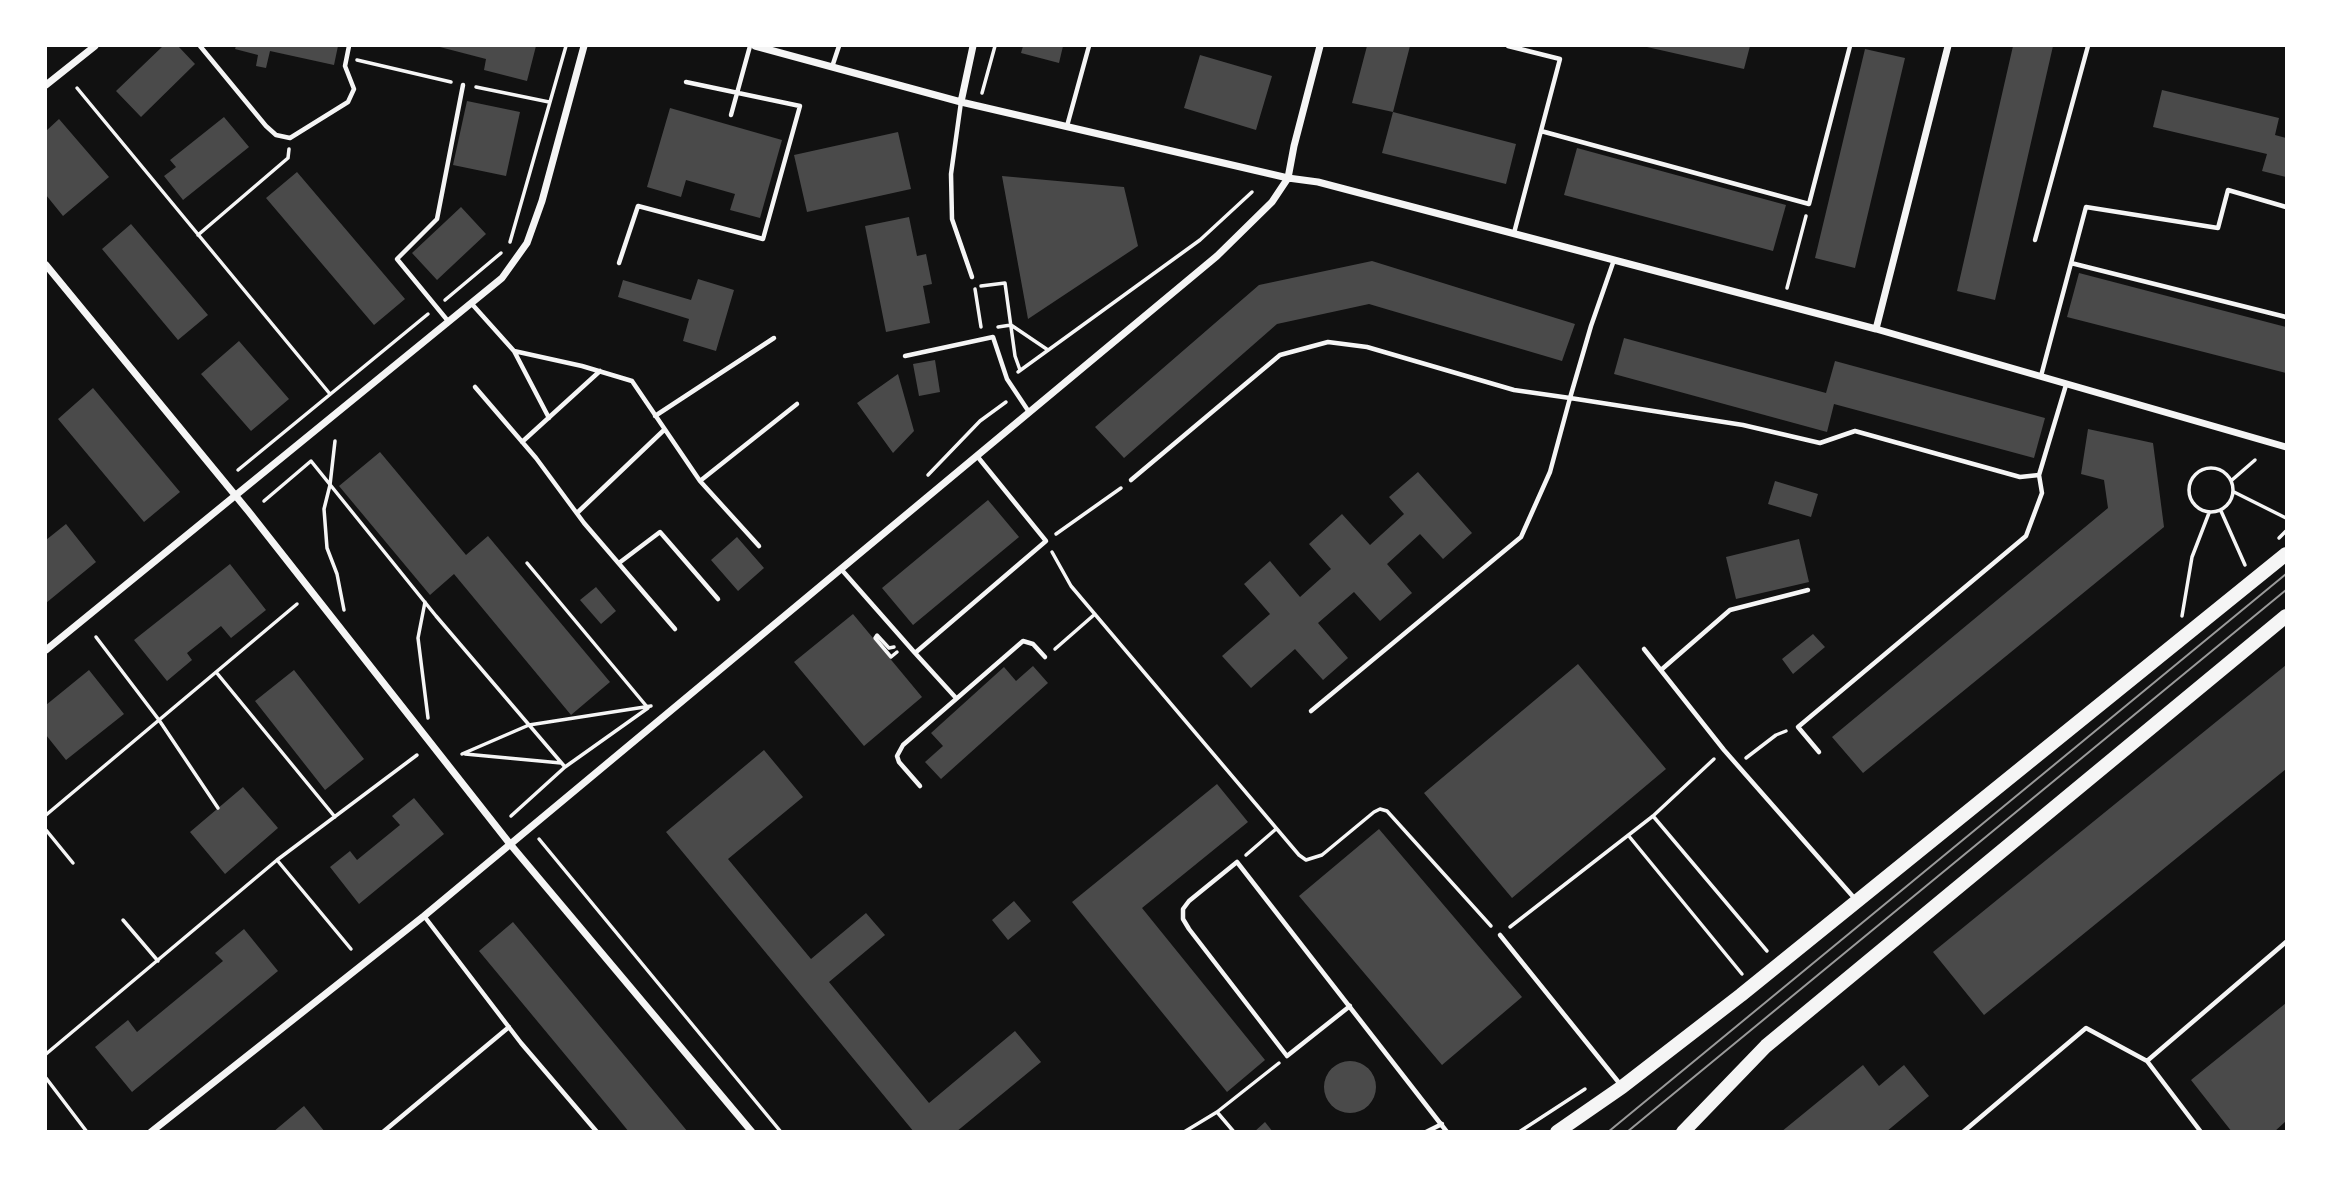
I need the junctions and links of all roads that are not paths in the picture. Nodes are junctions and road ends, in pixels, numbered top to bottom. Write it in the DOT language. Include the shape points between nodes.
graph roads {
  1 [pos="95,46"];
  2 [pos="200,46"];
  3 [pos="349,46"];
  4 [pos="584,46"];
  5 [pos="753,46"];
  6 [pos="839,46"];
  7 [pos="973,46"];
  8 [pos="1089,46"];
  9 [pos="1320,46"];
  10 [pos="1508,46"];
  11 [pos="1850,46"];
  12 [pos="1948,46"];
  13 [pos="2088,46"];
  14 [pos="832,68"];
  15 [pos="686,82"];
  16 [pos="46,85"];
  17 [pos="463,85"];
  18 [pos="738,92"];
  19 [pos="961,102"];
  20 [pos="731,115"];
  21 [pos="1067,126"];
  22 [pos="1541,131"];
  23 [pos="1288,178"];
  24 [pos="2287,207"];
  25 [pos="1513,234"];
  26 [pos="2035,240"];
  27 [pos="1614,260"];
  28 [pos="619,263"];
  29 [pos="2071,263"];
  30 [pos="46,265"];
  31 [pos="972,277"];
  32 [pos="471,303"];
  33 [pos="2287,317"];
  34 [pos="449,322"];
  35 [pos="1876,329"];
  36 [pos="774,338"];
  37 [pos="514,351"];
  38 [pos="905,356"];
  39 [pos="600,372"];
  40 [pos="2040,378"];
  41 [pos="2066,385"];
  42 [pos="475,387"];
  43 [pos="1570,398"];
  44 [pos="797,404"];
  45 [pos="1029,412"];
  46 [pos="655,416"];
  47 [pos="549,418"];
  48 [pos="664,430"];
  49 [pos="522,442"];
  50 [pos="2287,447"];
  51 [pos="977,456"];
  52 [pos="2039,475"];
  53 [pos="1131,480"];
  54 [pos="700,481"];
  55 [pos="235,496"];
  56 [pos="576,513"];
  57 [pos="759,546"];
  58 [pos="2287,554"];
  59 [pos="619,563"];
  60 [pos="841,569"];
  61 [pos="1808,590"];
  62 [pos="718,599"];
  63 [pos="2287,616"];
  64 [pos="676,629"];
  65 [pos="1644,649"];
  66 [pos="46,650"];
  67 [pos="915,653"];
  68 [pos="1045,657"];
  69 [pos="1661,670"];
  70 [pos="956,698"];
  71 [pos="1311,710"];
  72 [pos="1819,752"];
  73 [pos="920,786"];
  74 [pos="510,844"];
  75 [pos="1857,901"];
  76 [pos="425,916"];
  77 [pos="1500,935"];
  78 [pos="2287,942"];
  79 [pos="1350,1006"];
  80 [pos="509,1027"];
  81 [pos="2147,1060"];
  82 [pos="1622,1087"];
  83 [pos="1442,1124"];
  84 [pos="151,1132"];
  85 [pos="383,1132"];
  86 [pos="597,1132"];
  87 [pos="752,1132"];
  88 [pos="1426,1132"];
  89 [pos="1447,1132"];
  90 [pos="1557,1132"];
  91 [pos="1683,1132"];
  92 [pos="1963,1132"];
  93 [pos="2201,1132"];
  1 -- 16 [label="street"];
  2 -- 3 [label="lane" via="266,126 276,135 290,138 348,102 354,89 345,66"];
  4 -- 32 [label="street" via="527,243 502,278"];
  5 -- 14 [label="street"];
  5 -- 18 [label="lane"];
  6 -- 14 [label="lane"];
  7 -- 19 [label="street"];
  8 -- 21 [label="lane"];
  9 -- 23 [label="street"];
  10 -- 22 [label="lane" via="1560,60"];
  11 -- 22 [label="lane" via="1809,204"];
  12 -- 35 [label="street"];
  13 -- 26 [label="lane"];
  14 -- 19 [label="street"];
  15 -- 18 [label="lane"];
  17 -- 34 [label="lane" via="437,219 397,259"];
  18 -- 20 [label="lane"];
  18 -- 28 [label="lane" via="800,106 763,239 638,206"];
  19 -- 21 [label="street"];
  19 -- 31 [label="lane" via="951,174 952,219"];
  21 -- 23 [label="street"];
  22 -- 25 [label="lane"];
  23 -- 25 [label="street"];
  23 -- 45 [label="street" via="1272,202 1217,256"];
  24 -- 29 [label="lane" via="2228,190 2218,228 2086,207"];
  25 -- 27 [label="street"];
  27 -- 35 [label="street"];
  27 -- 43 [label="lane"];
  29 -- 33 [label="lane"];
  29 -- 40 [label="lane"];
  30 -- 55 [label="street"];
  32 -- 34 [label="street"];
  32 -- 37 [label="lane"];
  34 -- 55 [label="street"];
  35 -- 40 [label="street"];
  36 -- 46 [label="lane"];
  37 -- 39 [label="lane"];
  37 -- 47 [label="lane"];
  38 -- 45 [label="lane" via="993,337 1007,379"];
  39 -- 46 [label="lane" via="632,381"];
  39 -- 47 [label="lane"];
  40 -- 41 [label="street"];
  41 -- 50 [label="street"];
  41 -- 52 [label="lane"];
  42 -- 49 [label="lane"];
  43 -- 52 [label="lane" via="1743,425 1820,443 1855,431 2020,477"];
  43 -- 53 [label="lane" via="1514,390 1367,347 1328,342 1280,355"];
  43 -- 71 [label="lane" via="1550,472 1521,537"];
  44 -- 54 [label="lane"];
  45 -- 51 [label="street"];
  46 -- 48 [label="lane"];
  47 -- 49 [label="lane"];
  48 -- 54 [label="lane"];
  48 -- 56 [label="lane"];
  49 -- 56 [label="lane"];
  51 -- 60 [label="street"];
  51 -- 67 [label="lane" via="1046,541"];
  52 -- 72 [label="lane" via="2042,493 2026,536 1798,727"];
  54 -- 57 [label="lane"];
  55 -- 66 [label="street"];
  55 -- 74 [label="street"];
  56 -- 59 [label="lane"];
  58 -- 75 [label="main road"];
  59 -- 62 [label="lane" via="660,531"];
  59 -- 64 [label="lane"];
  60 -- 67 [label="lane"];
  60 -- 74 [label="street"];
  61 -- 69 [label="lane" via="1730,610"];
  63 -- 91 [label="main road" via="1766,1046"];
  65 -- 69 [label="lane"];
  67 -- 70 [label="lane"];
  68 -- 70 [label="lane" via="1023,641"];
  69 -- 75 [label="lane" via="1737,766"];
  70 -- 73 [label="lane" via="898,751 899,762"];
  74 -- 76 [label="street"];
  74 -- 87 [label="street"];
  75 -- 82 [label="main road"];
  76 -- 80 [label="lane"];
  76 -- 84 [label="street"];
  77 -- 82 [label="lane"];
  78 -- 81 [label="lane"];
  79 -- 79 [label="lane" via="1237,862 1184,909 1183,919 1287,1056"];
  79 -- 83 [label="lane"];
  80 -- 85 [label="lane"];
  80 -- 86 [label="lane"];
  81 -- 92 [label="lane" via="2086,1028"];
  81 -- 93 [label="lane"];
  82 -- 90 [label="main road"];
  83 -- 88 [label="lane"];
  83 -- 89 [label="lane"];
}
